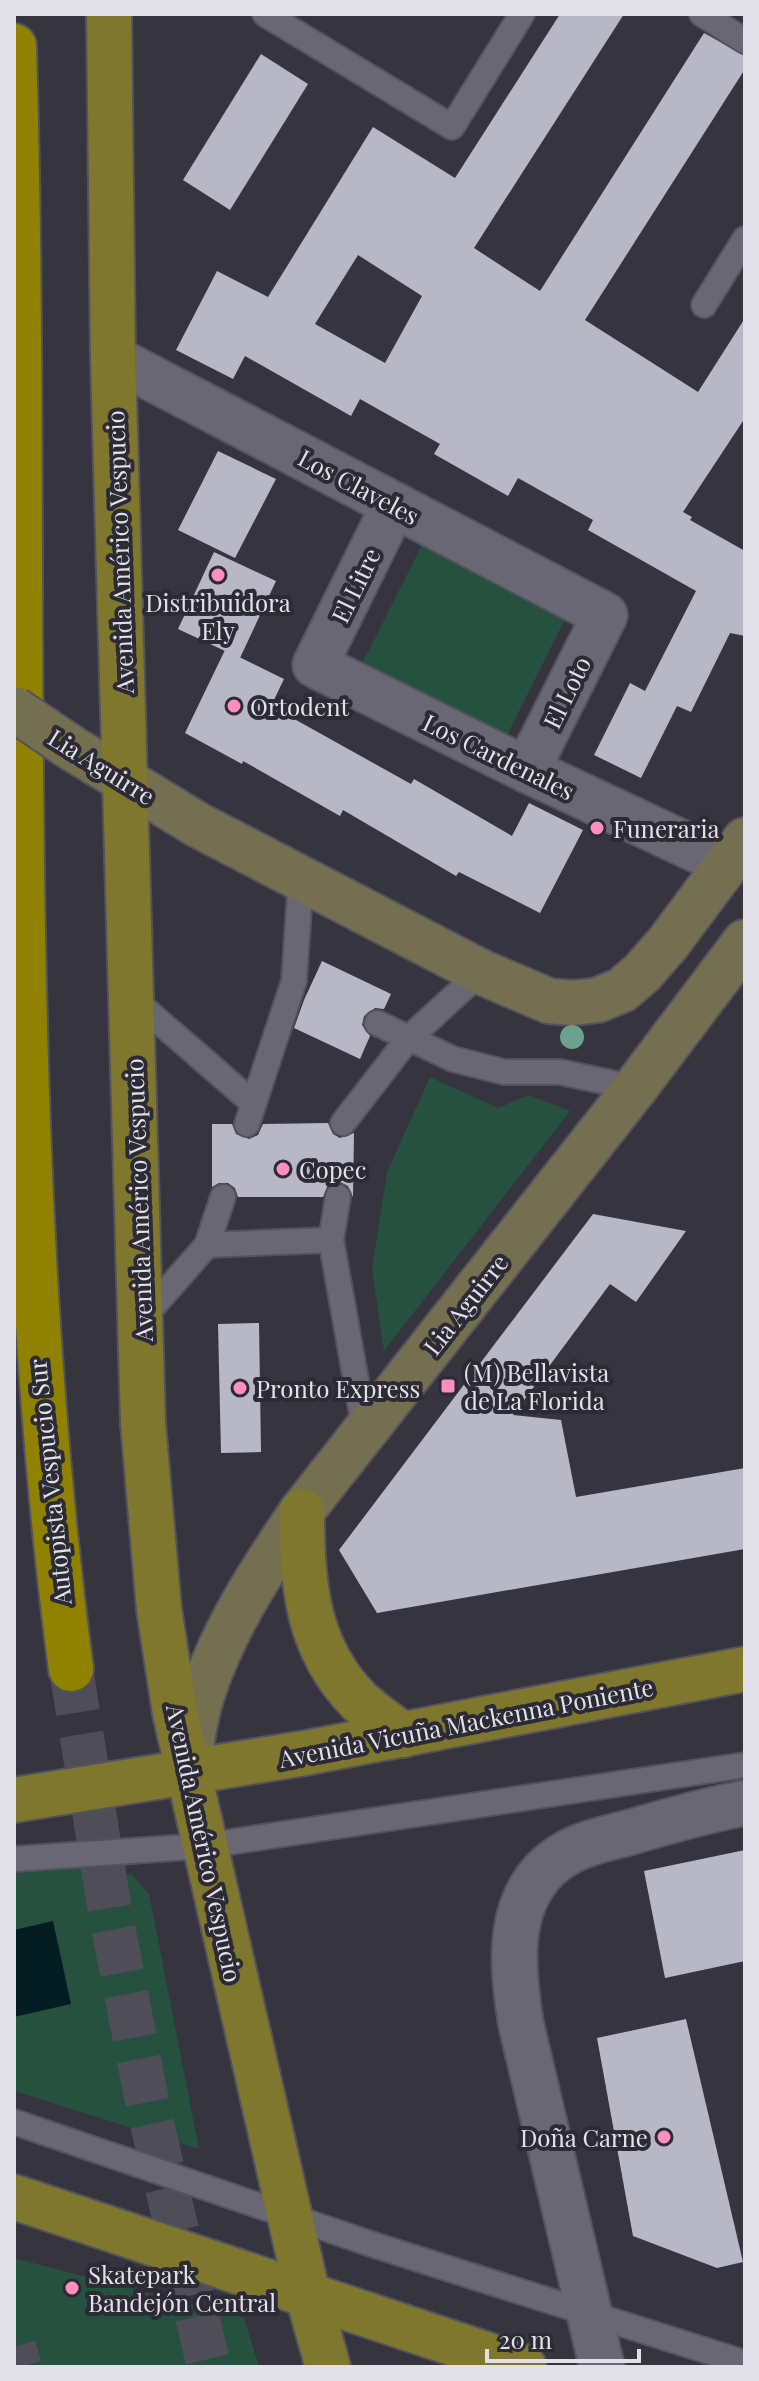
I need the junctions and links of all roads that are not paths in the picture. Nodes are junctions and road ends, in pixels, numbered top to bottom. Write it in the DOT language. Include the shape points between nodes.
graph roads {
  1 [pos="109,14"];
  2 [pos="265,14"];
  3 [pos="522,14"];
  4 [pos="702,14"];
  5 [pos="745,41"];
  6 [pos="14,46"];
  7 [pos="745,239"];
  8 [pos="704,305"];
  9 [pos="113,358"];
  10 [pos="394,505"];
  11 [pos="605,615"];
  12 [pos="315,665"];
  13 [pos="14,709"];
  14 [pos="527,770"];
  15 [pos="126,783"];
  16 [pos="736,852"];
  17 [pos="301,877"];
  18 [pos="745,942"];
  19 [pos="481,972"];
  20 [pos="132,998"];
  21 [pos="377,1023"];
  22 [pos="408,1039"];
  23 [pos="635,1088"];
  24 [pos="343,1123"];
  25 [pos="223,1197"];
  26 [pos="338,1197"];
  27 [pos="331,1240"];
  28 [pos="207,1245"];
  29 [pos="142,1319"];
  30 [pos="365,1431"];
  31 [pos="302,1511"];
  32 [pos="71,1669"];
  33 [pos="745,1669"];
  34 [pos="403,1735"];
  35 [pos="745,1765"];
  36 [pos="187,1774"];
  37 [pos="14,1800"];
  38 [pos="745,1803"];
  39 [pos="203,1846"];
  40 [pos="14,1859"];
  41 [pos="14,2122"];
  42 [pos="14,2197"];
  43 [pos="289,2216"];
  44 [pos="308,2296"];
  45 [pos="589,2312"];
  46 [pos="745,2363"];
  47 [pos="328,2367"];
  48 [pos="524,2367"];
  49 [pos="602,2367"];
  1 -- 9 [label="main road, Avenida Américo Vespucio"];
  2 -- 3 [label="lane" via="452,127"];
  4 -- 5 [label="lane"];
  6 -- 32 [label="highway, Autopista Vespucio Sur" via="22,1089 43,1443"];
  7 -- 8 [label="lane"];
  9 -- 10 [label="street, Los Claveles"];
  9 -- 15 [label="main road, Avenida Américo Vespucio"];
  10 -- 11 [label="street, Los Claveles"];
  10 -- 12 [label="street, El Litre"];
  11 -- 14 [label="street, El Loto"];
  12 -- 14 [label="street, Los Cardenales"];
  13 -- 15 [label="main road, Lia Aguirre, bridge"];
  14 -- 16 [label="street, Los Cardenales"];
  15 -- 17 [label="main road, Lia Aguirre"];
  15 -- 20 [label="main road, Avenida Américo Vespucio"];
  16 -- 19 [label="main road, Lia Aguirre" via="668,943 622,990 598,1000 549,1001"];
  17 -- 19 [label="main road, Lia Aguirre"];
  17 -- 20 [label="lane" via="301,985 250,1114"];
  18 -- 23 [label="main road, Lia Aguirre"];
  19 -- 22 [label="lane"];
  20 -- 29 [label="main road, Avenida Américo Vespucio"];
  21 -- 22 [label="lane"];
  22 -- 23 [label="lane" via="453,1059 504,1072 560,1072"];
  22 -- 24 [label="lane"];
  23 -- 30 [label="main road, Lia Aguirre"];
  25 -- 28 [label="lane"];
  26 -- 27 [label="lane"];
  27 -- 28 [label="lane"];
  27 -- 30 [label="lane"];
  28 -- 29 [label="lane"];
  29 -- 36 [label="main road, Avenida Américo Vespucio" via="151,1531"];
  30 -- 31 [label="main road, Lia Aguirre"];
  31 -- 34 [label="main road" via="303,1575 320,1644 351,1692"];
  31 -- 36 [label="main road, Lia Aguirre" via="256,1583 203,1691"];
  33 -- 34 [label="main road, Avenida Vicuña Mackenna Poniente"];
  34 -- 36 [label="main road, Avenida Vicuña Mackenna Poniente"];
  35 -- 39 [label="lane"];
  36 -- 37 [label="main road, Avenida Vicuña Mackenna Poniente"];
  36 -- 39 [label="main road, Avenida Américo Vespucio"];
  38 -- 45 [label="street" via="568,1852 529,1889 518,1915 513,1941 521,2024"];
  39 -- 40 [label="lane"];
  39 -- 43 [label="main road, Avenida Américo Vespucio"];
  41 -- 43 [label="lane"];
  42 -- 44 [label="main road"];
  43 -- 44 [label="main road, Avenida Américo Vespucio"];
  43 -- 45 [label="lane"];
  44 -- 47 [label="main road, Avenida Américo Vespucio"];
  44 -- 48 [label="main road"];
  45 -- 46 [label="lane"];
  45 -- 49 [label="street"];
}
